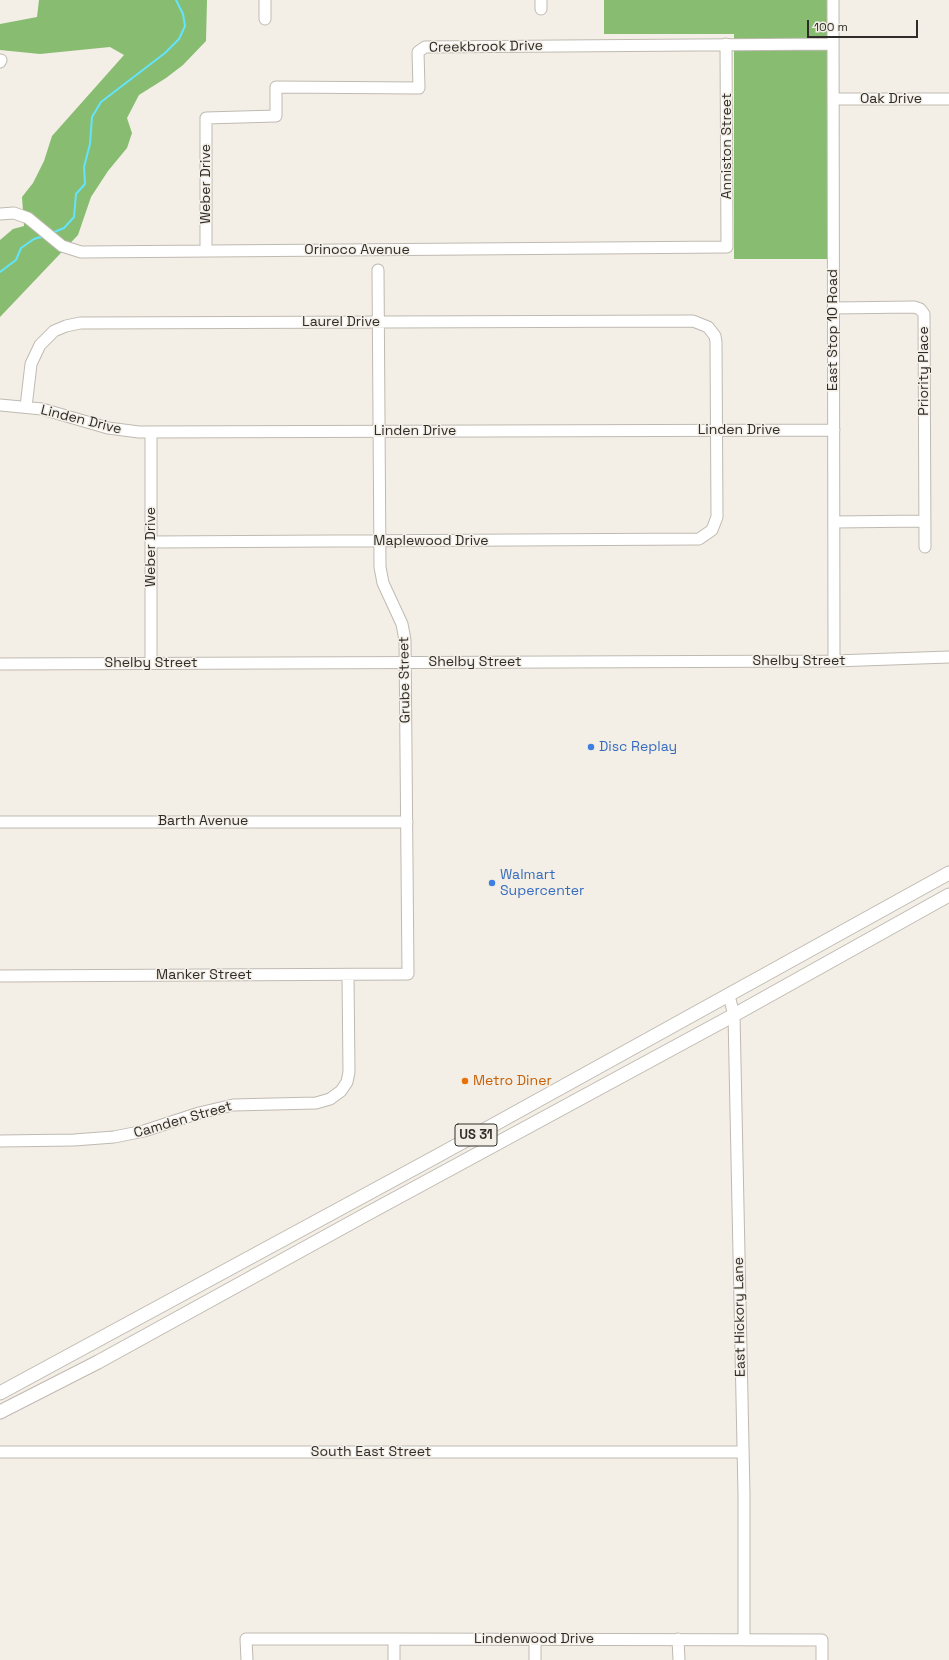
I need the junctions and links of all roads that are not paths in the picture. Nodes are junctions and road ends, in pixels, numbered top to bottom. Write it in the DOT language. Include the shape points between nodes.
graph roads {
  1 [pos="265,0"];
  2 [pos="833,0"];
  3 [pos="265,19"];
  4 [pos="726,44"];
  5 [pos="833,44"];
  6 [pos="949,98"];
  7 [pos="833,99"];
  8 [pos="206,118"];
  9 [pos="0,214"];
  10 [pos="727,248"];
  11 [pos="206,250"];
  12 [pos="378,270"];
  13 [pos="833,308"];
  14 [pos="379,322"];
  15 [pos="0,405"];
  16 [pos="26,407"];
  17 [pos="834,430"];
  18 [pos="379,431"];
  19 [pos="717,431"];
  20 [pos="151,432"];
  21 [pos="925,521"];
  22 [pos="834,522"];
  23 [pos="379,541"];
  24 [pos="151,542"];
  25 [pos="925,547"];
  26 [pos="949,657"];
  27 [pos="834,661"];
  28 [pos="404,662"];
  29 [pos="151,663"];
  30 [pos="0,664"];
  31 [pos="0,822"];
  32 [pos="407,822"];
  33 [pos="949,873"];
  34 [pos="949,895"];
  35 [pos="408,974"];
  36 [pos="348,975"];
  37 [pos="0,976"];
  38 [pos="729,996"];
  39 [pos="734,1015"];
  40 [pos="0,1141"];
  41 [pos="0,1393"];
  42 [pos="0,1412"];
  43 [pos="0,1452"];
  44 [pos="743,1452"];
  45 [pos="394,1639"];
  46 [pos="535,1639"];
  47 [pos="678,1639"];
  48 [pos="744,1639"];
  49 [pos="247,1660"];
  50 [pos="394,1660"];
  51 [pos="535,1660"];
  52 [pos="678,1660"];
  53 [pos="822,1660"];
  1 -- 3 [label="street"];
  2 -- 5 [label="street, East Stop 10 Road"];
  4 -- 5 [label="street, Creekbrook Drive"];
  4 -- 8 [label="street, Creekbrook Drive" via="425,47 418,52 419,88 276,87 276,116"];
  4 -- 10 [label="street, Anniston Street"];
  5 -- 7 [label="street, East Stop 10 Road"];
  6 -- 7 [label="street, Oak Drive"];
  7 -- 13 [label="street, East Stop 10 Road"];
  8 -- 11 [label="street, Weber Drive"];
  9 -- 11 [label="street, Orinoco Avenue" via="17,214 33,222 55,242 67,249 80,252"];
  10 -- 11 [label="street, Orinoco Avenue"];
  12 -- 14 [label="street, Grube Street"];
  13 -- 17 [label="street, East Stop 10 Road"];
  13 -- 21 [label="street, Priority Place" via="914,307 924,314"];
  14 -- 16 [label="street, Laurel Drive" via="73,324 51,333 34,354"];
  14 -- 18 [label="street, Grube Street"];
  14 -- 19 [label="street, Laurel Drive" via="693,321 703,324 710,330 716,342"];
  15 -- 16 [label="street, Linden Drive"];
  16 -- 20 [label="street, Linden Drive" via="66,415 108,428"];
  17 -- 19 [label="street, Linden Drive"];
  17 -- 22 [label="street, East Stop 10 Road"];
  18 -- 19 [label="street, Linden Drive"];
  18 -- 20 [label="street, Linden Drive"];
  18 -- 23 [label="street, Grube Street"];
  19 -- 23 [label="street, Maplewood Drive" via="717,517 709,533 694,540"];
  20 -- 24 [label="street, Weber Drive"];
  21 -- 22 [label="street"];
  21 -- 25 [label="street, Priority Place"];
  22 -- 27 [label="street, East Stop 10 Road"];
  23 -- 24 [label="street, Maplewood Drive"];
  23 -- 28 [label="street, Grube Street" via="382,577 404,630"];
  24 -- 29 [label="street, Weber Drive"];
  26 -- 27 [label="street, Shelby Street"];
  27 -- 28 [label="street, Shelby Street"];
  28 -- 29 [label="street, Shelby Street"];
  28 -- 32 [label="street, Grube Street"];
  29 -- 30 [label="street, Shelby Street"];
  31 -- 32 [label="street, Barth Avenue"];
  32 -- 35 [label="street, Grube Street"];
  33 -- 38 [label="main road, US 31"];
  34 -- 39 [label="main road, US 31"];
  35 -- 36 [label="street, Manker Street"];
  36 -- 37 [label="street, Manker Street"];
  36 -- 40 [label="street, Camden Street" via="349,1072 342,1091 330,1100 316,1103 250,1103 220,1108 121,1136 74,1140"];
  38 -- 39 [label="street, East Hickory Lane"];
  38 -- 41 [label="main road, US 31"];
  39 -- 42 [label="main road, US 31" via="98,1362"];
  39 -- 44 [label="street, East Hickory Lane"];
  43 -- 44 [label="street, South East Street"];
  44 -- 48 [label="street, East Hickory Lane"];
  45 -- 46 [label="street, Lindenwood Drive"];
  45 -- 49 [label="street, Lindenwood Drive" via="246,1639"];
  45 -- 50 [label="street"];
  46 -- 47 [label="street, Lindenwood Drive"];
  46 -- 51 [label="street"];
  47 -- 48 [label="street, Lindenwood Drive"];
  47 -- 52 [label="street"];
  48 -- 53 [label="street, Lindenwood Drive" via="822,1640"];
}
